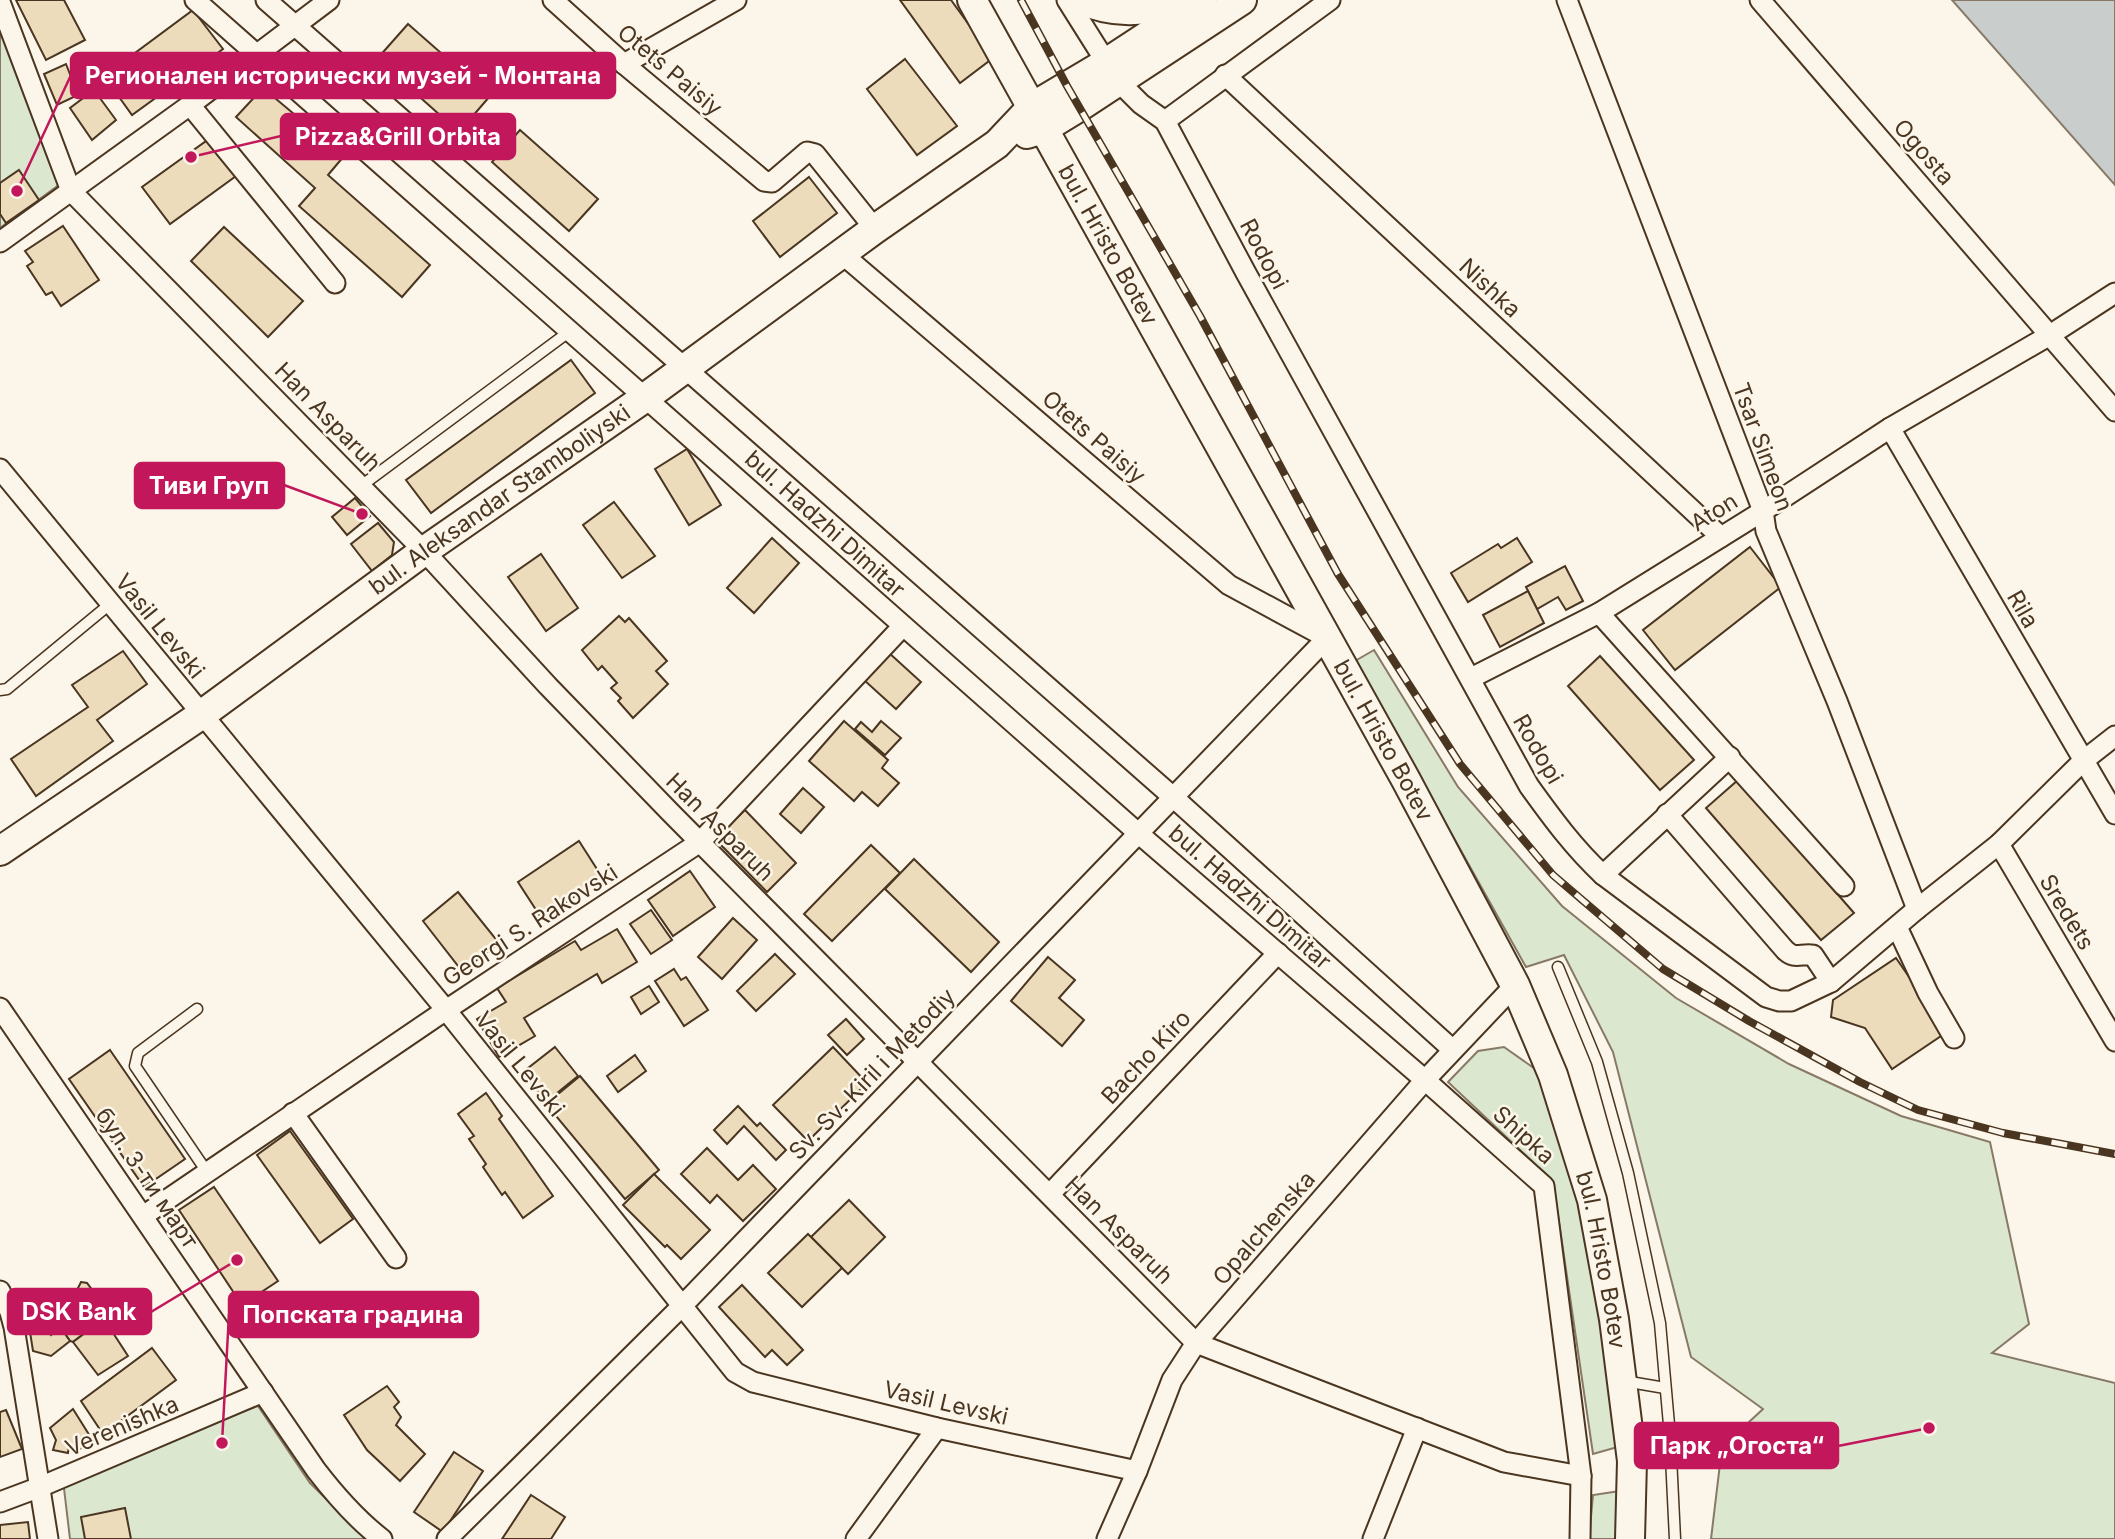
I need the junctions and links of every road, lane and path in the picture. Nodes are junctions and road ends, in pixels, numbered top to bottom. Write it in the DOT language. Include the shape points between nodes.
graph roads {
  1 [pos="195,0"];
  2 [pos="266,0"];
  3 [pos="329,0"];
  4 [pos="552,0"];
  5 [pos="736,0"];
  6 [pos="972,0"];
  7 [pos="1067,0"];
  8 [pos="1083,0"];
  9 [pos="1201,0"];
  10 [pos="1242,0"];
  11 [pos="1330,0"];
  12 [pos="1567,0"];
  13 [pos="1760,0"];
  14 [pos="0,2"];
  15 [pos="295,25"];
  16 [pos="257,53"];
  17 [pos="624,64"];
  18 [pos="1112,72"];
  19 [pos="1225,75"];
  20 [pos="190,105"];
  21 [pos="1037,118"];
  22 [pos="1165,121"];
  23 [pos="71,191"];
  24 [pos="875,229"];
  25 [pos="0,242"];
  26 [pos="841,253"];
  27 [pos="335,283"];
  28 [pos="2115,293"];
  29 [pos="570,331"];
  30 [pos="2050,335"];
  31 [pos="686,368"];
  32 [pos="646,397"];
  33 [pos="2115,411"];
  34 [pos="1890,428"];
  35 [pos="0,469"];
  36 [pos="361,486"];
  37 [pos="1763,511"];
  38 [pos="1721,537"];
  39 [pos="424,551"];
  40 [pos="110,604"];
  41 [pos="1599,613"];
  42 [pos="903,626"];
  43 [pos="1327,638"];
  44 [pos="1471,678"];
  45 [pos="0,690"];
  46 [pos="201,715"];
  47 [pos="2115,736"];
  48 [pos="1730,757"];
  49 [pos="2083,761"];
  50 [pos="1172,797"];
  51 [pos="1667,814"];
  52 [pos="2115,814"];
  53 [pos="1138,833"];
  54 [pos="700,842"];
  55 [pos="1999,844"];
  56 [pos="0,851"];
  57 [pos="1602,875"];
  58 [pos="1844,886"];
  59 [pos="1917,909"];
  60 [pos="1897,928"];
  61 [pos="1278,953"];
  62 [pos="1558,968"];
  63 [pos="1831,982"];
  64 [pos="1515,985"];
  65 [pos="0,1008"];
  66 [pos="197,1009"];
  67 [pos="446,1010"];
  68 [pos="1954,1038"];
  69 [pos="2115,1041"];
  70 [pos="1452,1050"];
  71 [pos="918,1061"];
  72 [pos="1425,1080"];
  73 [pos="293,1114"];
  74 [pos="207,1171"];
  75 [pos="1049,1194"];
  76 [pos="143,1216"];
  77 [pos="396,1258"];
  78 [pos="0,1291"];
  79 [pos="682,1306"];
  80 [pos="1196,1343"];
  81 [pos="1622,1380"];
  82 [pos="1665,1388"];
  83 [pos="262,1392"];
  84 [pos="937,1428"];
  85 [pos="1417,1429"];
  86 [pos="1137,1471"];
  87 [pos="1581,1476"];
  88 [pos="40,1487"];
  89 [pos="0,1502"];
  90 [pos="48,1539"];
  91 [pos="382,1539"];
  92 [pos="447,1539"];
  93 [pos="856,1539"];
  94 [pos="1107,1539"];
  95 [pos="1373,1539"];
  96 [pos="1580,1539"];
  97 [pos="1630,1539"];
  98 [pos="1675,1539"];
  1 -- 16 [label="street, bul. Hadzhi Dimitar"];
  2 -- 15 [label="street, bul. Hadzhi Dimitar"];
  3 -- 15 [label="street"];
  4 -- 17 [label="street, Otets Paisiy"];
  5 -- 17 [label="street"];
  6 -- 21 [label="main road, bul. Hristo Botev"];
  7 -- 18 [label="street, Rodopi"];
  8 -- 9 [label="main road" via="1131,11"];
  9 -- 18 [label="main road, bul. Aleksandar Stamboliyski"];
  10 -- 18 [label="main road, bul. Aleksandar Stamboliyski"];
  11 -- 19 [label="street"];
  12 -- 37 [label="street, Tsar Simeon"];
  13 -- 30 [label="street, Ogosta"];
  14 -- 23 [label="street, Han Asparuh"];
  15 -- 16 [label="street"];
  15 -- 31 [label="street, bul. Hadzhi Dimitar"];
  16 -- 20 [label="street"];
  16 -- 29 [label="street, bul. Hadzhi Dimitar"];
  17 -- 24 [label="street, Otets Paisiy" via="768,183 807,152 816,154"];
  18 -- 21 [label="main road, bul. Aleksandar Stamboliyski"];
  18 -- 22 [label="street, Rodopi"];
  19 -- 22 [label="street"];
  19 -- 38 [label="street, Nishka"];
  20 -- 23 [label="street"];
  20 -- 27 [label="street"];
  21 -- 24 [label="main road, bul. Aleksandar Stamboliyski"];
  21 -- 43 [label="main road, bul. Hristo Botev"];
  22 -- 44 [label="street, Rodopi"];
  23 -- 25 [label="street"];
  23 -- 36 [label="street, Han Asparuh"];
  24 -- 26 [label="main road, bul. Aleksandar Stamboliyski"];
  26 -- 31 [label="main road, bul. Aleksandar Stamboliyski"];
  26 -- 43 [label="street, Otets Paisiy" via="1229,584"];
  28 -- 30 [label="street"];
  29 -- 32 [label="street, bul. Hadzhi Dimitar"];
  29 -- 36 [label="lane"];
  30 -- 33 [label="street, Ogosta"];
  30 -- 34 [label="street, Aton"];
  31 -- 32 [label="main road, bul. Aleksandar Stamboliyski"];
  31 -- 50 [label="street, bul. Hadzhi Dimitar"];
  32 -- 39 [label="main road, bul. Aleksandar Stamboliyski"];
  32 -- 42 [label="street, bul. Hadzhi Dimitar"];
  34 -- 37 [label="street, Aton"];
  34 -- 49 [label="street, Rila"];
  35 -- 40 [label="street, Vasil Levski"];
  36 -- 39 [label="street, Han Asparuh"];
  37 -- 38 [label="street, Aton"];
  37 -- 59 [label="street, Tsar Simeon" via="1766,531"];
  38 -- 41 [label="street, Aton"];
  39 -- 46 [label="main road, bul. Aleksandar Stamboliyski"];
  39 -- 54 [label="street, Han Asparuh"];
  40 -- 45 [label="lane" via="7,689"];
  40 -- 46 [label="street, Vasil Levski"];
  41 -- 44 [label="street, Aton"];
  41 -- 48 [label="street"];
  42 -- 53 [label="street, bul. Hadzhi Dimitar"];
  42 -- 54 [label="street, Georgi S. Rakovski"];
  43 -- 50 [label="street, Sv. Sv. Kiril i Metodiy"];
  43 -- 64 [label="main road, bul. Hristo Botev"];
  44 -- 57 [label="street, Rodopi" via="1529,786 1580,854"];
  46 -- 56 [label="main road, bul. Aleksandar Stamboliyski"];
  46 -- 67 [label="street, Vasil Levski"];
  47 -- 49 [label="street, Rodopi"];
  48 -- 51 [label="street"];
  48 -- 58 [label="street"];
  49 -- 52 [label="street, Rila"];
  49 -- 55 [label="street, Rodopi"];
  50 -- 53 [label="street, Sv. Sv. Kiril i Metodiy"];
  50 -- 70 [label="street, bul. Hadzhi Dimitar"];
  51 -- 57 [label="street"];
  51 -- 63 [label="street" via="1790,956 1813,955"];
  53 -- 61 [label="street, bul. Hadzhi Dimitar"];
  53 -- 71 [label="street, Sv. Sv. Kiril i Metodiy"];
  54 -- 67 [label="street, Georgi S. Rakovski"];
  54 -- 71 [label="street, Han Asparuh"];
  55 -- 59 [label="street, Rodopi"];
  55 -- 69 [label="street, Sredets"];
  57 -- 63 [label="street, Rodopi" via="1766,997 1791,1001"];
  59 -- 60 [label="street, Rodopi"];
  60 -- 63 [label="street, Rodopi"];
  60 -- 68 [label="street"];
  61 -- 72 [label="street, bul. Hadzhi Dimitar"];
  61 -- 75 [label="street, Bacho Kiro"];
  62 -- 82 [label="lane" via="1597,1062 1628,1173 1660,1323"];
  64 -- 70 [label="street, Opalchenska"];
  64 -- 81 [label="main road, bul. Hristo Botev" via="1553,1075 1591,1200"];
  65 -- 76 [label="street, бул. 3-ти март"];
  66 -- 74 [label="lane" via="138,1054 135,1066"];
  67 -- 73 [label="street, Georgi S. Rakovski"];
  67 -- 79 [label="street, Vasil Levski"];
  70 -- 72 [label="street, Opalchenska"];
  71 -- 75 [label="street, Han Asparuh"];
  71 -- 79 [label="street, Sv. Sv. Kiril i Metodiy"];
  72 -- 80 [label="street, Opalchenska"];
  72 -- 87 [label="street, Shipka" via="1544,1186"];
  73 -- 74 [label="street, Georgi S. Rakovski"];
  73 -- 77 [label="street"];
  74 -- 76 [label="street, Georgi S. Rakovski"];
  75 -- 80 [label="street, Han Asparuh"];
  76 -- 83 [label="street, бул. 3-ти март"];
  78 -- 88 [label="street" via="14,1327"];
  79 -- 84 [label="street, Vasil Levski" via="742,1378"];
  79 -- 92 [label="street, Sv. Sv. Kiril i Metodiy"];
  80 -- 85 [label="street, Han Asparuh"];
  80 -- 86 [label="street, Opalchenska" via="1172,1380"];
  81 -- 82 [label="lane"];
  81 -- 97 [label="main road, bul. Hristo Botev" via="1632,1461"];
  82 -- 98 [label="lane"];
  83 -- 88 [label="street, Verenishka"];
  83 -- 91 [label="street, бул. 3-ти март" via="340,1502"];
  84 -- 86 [label="street, Vasil Levski"];
  84 -- 93 [label="street"];
  85 -- 87 [label="street, Han Asparuh" via="1504,1462"];
  85 -- 95 [label="street"];
  86 -- 94 [label="street, Opalchenska"];
  87 -- 96 [label="street, Shipka"];
  88 -- 89 [label="street, Verenishka"];
  88 -- 90 [label="street"];
}
